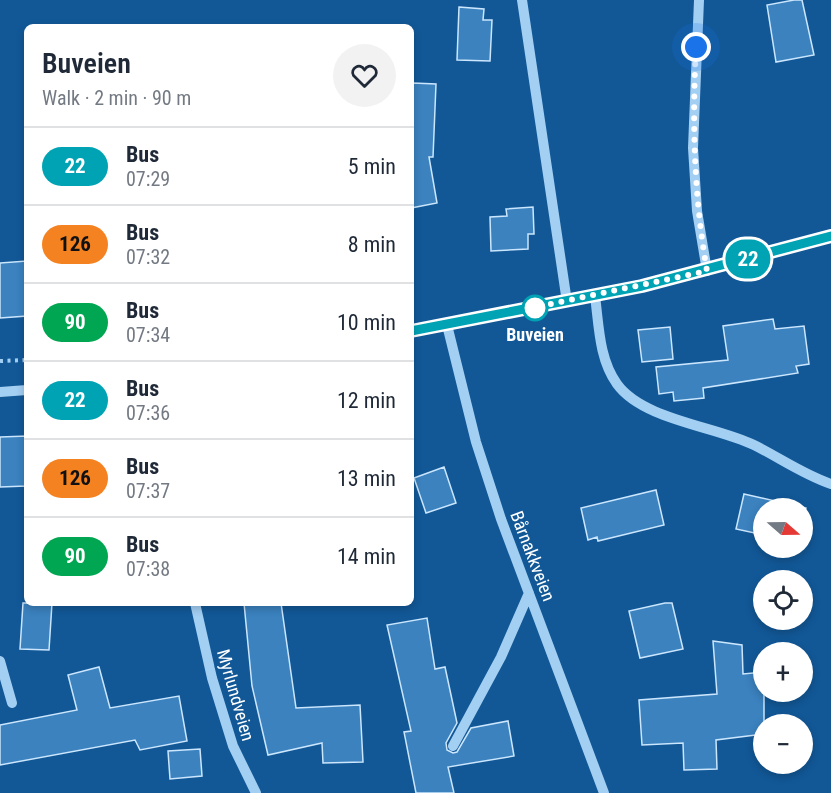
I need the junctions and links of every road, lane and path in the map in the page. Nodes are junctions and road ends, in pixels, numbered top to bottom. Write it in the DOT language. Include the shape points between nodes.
graph roads {
  1 [pos="522,0"];
  2 [pos="699,0"];
  3 [pos="831,236"];
  4 [pos="707,271"];
  5 [pos="595,296"];
  6 [pos="567,302"];
  7 [pos="447,325"];
  8 [pos="414,330"];
  9 [pos="24,360"];
  10 [pos="0,362"];
  11 [pos="24,390"];
  12 [pos="0,392"];
  13 [pos="831,484"];
  14 [pos="529,593"];
  15 [pos="196,606"];
  16 [pos="0,661"];
  17 [pos="12,703"];
  18 [pos="453,746"];
  19 [pos="256,793"];
  20 [pos="604,793"];
  1 -- 6 [label="street"];
  2 -- 4 [label="street" via="693,148 697,211"];
  3 -- 4 [label="street"];
  4 -- 5 [label="street"];
  5 -- 6 [label="street"];
  5 -- 13 [label="street" via="604,359 618,385 634,399 752,444"];
  6 -- 7 [label="street"];
  7 -- 8 [label="street"];
  7 -- 14 [label="street, Bårnakkveien" via="476,442"];
  9 -- 10 [label="path"];
  11 -- 12 [label="street"];
  14 -- 18 [label="street" via="501,657"];
  14 -- 20 [label="street, Bårnakkveien"];
  15 -- 19 [label="street, Myrlundveien" via="233,746"];
  16 -- 17 [label="street"];
}
